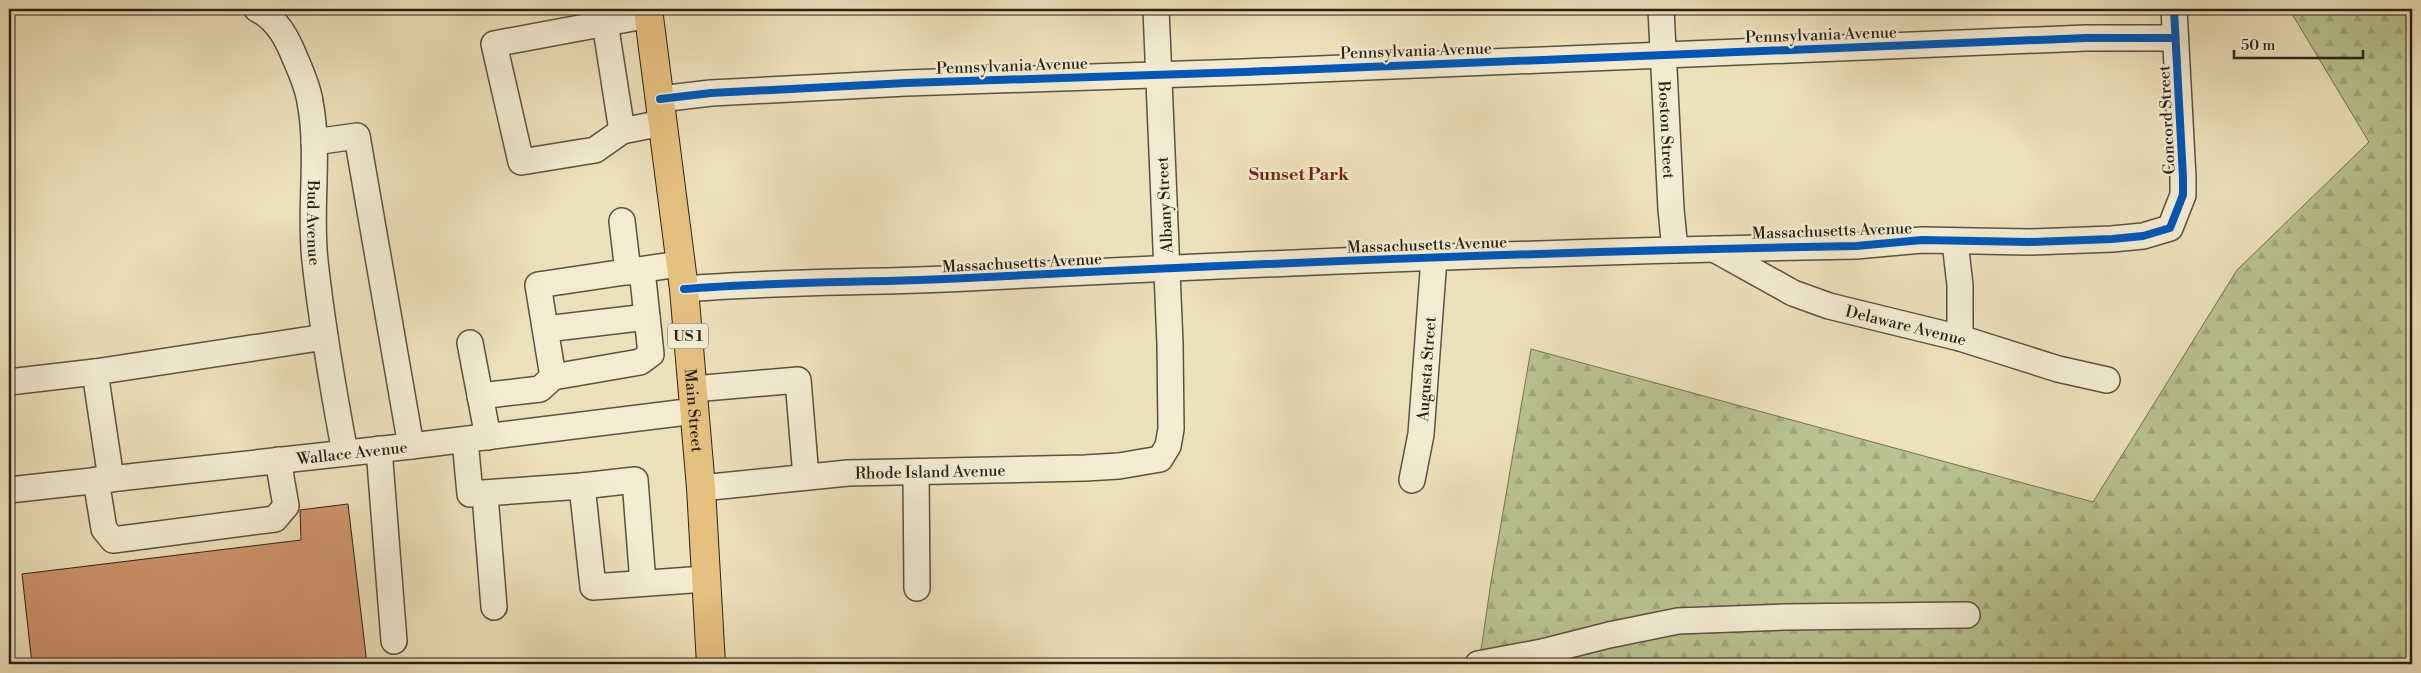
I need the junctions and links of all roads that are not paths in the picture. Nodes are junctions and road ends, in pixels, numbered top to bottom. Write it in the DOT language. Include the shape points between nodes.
graph roads {
  1 [pos="257,9"];
  2 [pos="1156,9"];
  3 [pos="1661,9"];
  4 [pos="2174,9"];
  5 [pos="648,12"];
  6 [pos="605,23"];
  7 [pos="2175,38"];
  8 [pos="1663,56"];
  9 [pos="1158,73"];
  10 [pos="661,111"];
  11 [pos="622,131"];
  12 [pos="314,142"];
  13 [pos="622,221"];
  14 [pos="2170,228"];
  15 [pos="1955,242"];
  16 [pos="1714,249"];
  17 [pos="1675,250"];
  18 [pos="1434,258"];
  19 [pos="1167,269"];
  20 [pos="635,271"];
  21 [pos="682,277"];
  22 [pos="647,316"];
  23 [pos="546,329"];
  24 [pos="325,338"];
  25 [pos="1960,338"];
  26 [pos="470,343"];
  27 [pos="95,372"];
  28 [pos="553,377"];
  29 [pos="2106,380"];
  30 [pos="9,382"];
  31 [pos="480,396"];
  32 [pos="694,400"];
  33 [pos="476,438"];
  34 [pos="412,446"];
  35 [pos="379,449"];
  36 [pos="345,453"];
  37 [pos="1160,459"];
  38 [pos="278,460"];
  39 [pos="916,472"];
  40 [pos="806,477"];
  41 [pos="103,479"];
  42 [pos="1412,480"];
  43 [pos="582,486"];
  44 [pos="701,488"];
  45 [pos="9,490"];
  46 [pos="484,494"];
  47 [pos="705,579"];
  48 [pos="643,584"];
  49 [pos="917,588"];
  50 [pos="494,608"];
  51 [pos="1967,615"];
  52 [pos="394,641"];
  53 [pos="1544,658"];
  54 [pos="710,664"];
  55 [pos="1478,664"];
  1 -- 12 [label="street, Bud Avenue" via="268,14 291,47 310,101"];
  2 -- 9 [label="street, Albany Street"];
  3 -- 8 [label="street, Boston Street"];
  4 -- 7 [label="street, Concord Street"];
  5 -- 6 [label="street"];
  5 -- 10 [label="main road, Main Street / US 1"];
  6 -- 11 [label="street"];
  6 -- 11 [label="street" via="494,44 520,162 595,150"];
  7 -- 8 [label="street, Pennsylvania Avenue" via="2086,38"];
  7 -- 14 [label="street, Concord Street" via="2183,195"];
  8 -- 9 [label="street, Pennsylvania Avenue"];
  8 -- 17 [label="street, Boston Street"];
  9 -- 10 [label="street, Pennsylvania Avenue" via="731,92"];
  9 -- 19 [label="street, Albany Street"];
  10 -- 11 [label="street, Pennsylvania Avenue"];
  10 -- 21 [label="main road, Main Street / US 1"];
  12 -- 24 [label="street, Bud Avenue" via="315,258"];
  12 -- 34 [label="street" via="357,136"];
  13 -- 20 [label="street"];
  14 -- 15 [label="street, Massachusetts Avenue" via="2143,236 2112,239"];
  15 -- 16 [label="street, Massachusetts Avenue" via="1922,240 1856,246"];
  15 -- 25 [label="street" via="1960,285"];
  16 -- 17 [label="street, Massachusetts Avenue"];
  16 -- 25 [label="street, Delaware Avenue" via="1793,293 1829,306"];
  17 -- 18 [label="street, Massachusetts Avenue"];
  18 -- 19 [label="street, Massachusetts Avenue"];
  18 -- 42 [label="street, Augusta Street" via="1421,434"];
  19 -- 21 [label="street, Massachusetts Avenue" via="939,280 758,283"];
  19 -- 37 [label="street, Albany Street" via="1171,429 1168,446"];
  20 -- 21 [label="street, Massachusetts Avenue"];
  20 -- 22 [label="street"];
  20 -- 23 [label="street, Massachusetts Avenue" via="538,285"];
  21 -- 32 [label="main road, Main Street / US 1"];
  22 -- 23 [label="street"];
  22 -- 28 [label="street" via="651,354 640,362"];
  23 -- 28 [label="street"];
  24 -- 27 [label="street"];
  24 -- 36 [label="street, Bud Avenue"];
  25 -- 29 [label="street, Delaware Avenue" via="2058,369"];
  26 -- 31 [label="street"];
  27 -- 30 [label="street"];
  27 -- 41 [label="street"];
  28 -- 31 [label="street" via="540,389"];
  31 -- 33 [label="street"];
  32 -- 33 [label="street, Wallace Avenue"];
  32 -- 40 [label="street, Wallace Avenue" via="798,380"];
  32 -- 44 [label="main road, Main Street / US 1"];
  33 -- 34 [label="street, Wallace Avenue"];
  33 -- 46 [label="street" via="470,494"];
  34 -- 35 [label="street, Wallace Avenue"];
  35 -- 36 [label="street, Wallace Avenue"];
  35 -- 52 [label="street"];
  36 -- 38 [label="street, Wallace Avenue"];
  37 -- 39 [label="street, Rhode Island Avenue" via="1085,468"];
  38 -- 41 [label="street, Wallace Avenue"];
  38 -- 41 [label="street" via="286,506 275,520 113,540 104,529"];
  39 -- 40 [label="street, Rhode Island Avenue"];
  39 -- 49 [label="street"];
  40 -- 44 [label="street, Rhode Island Avenue"];
  41 -- 45 [label="street, Wallace Avenue"];
  43 -- 46 [label="street"];
  43 -- 48 [label="street" via="593,587"];
  43 -- 48 [label="street" via="635,480"];
  44 -- 47 [label="main road, Main Street / US 1"];
  46 -- 50 [label="street"];
  47 -- 48 [label="street"];
  47 -- 54 [label="main road, Main Street / US 1"];
  51 -- 53 [label="street" via="1785,616 1678,621 1609,635"];
  53 -- 55 [label="street"];
}
